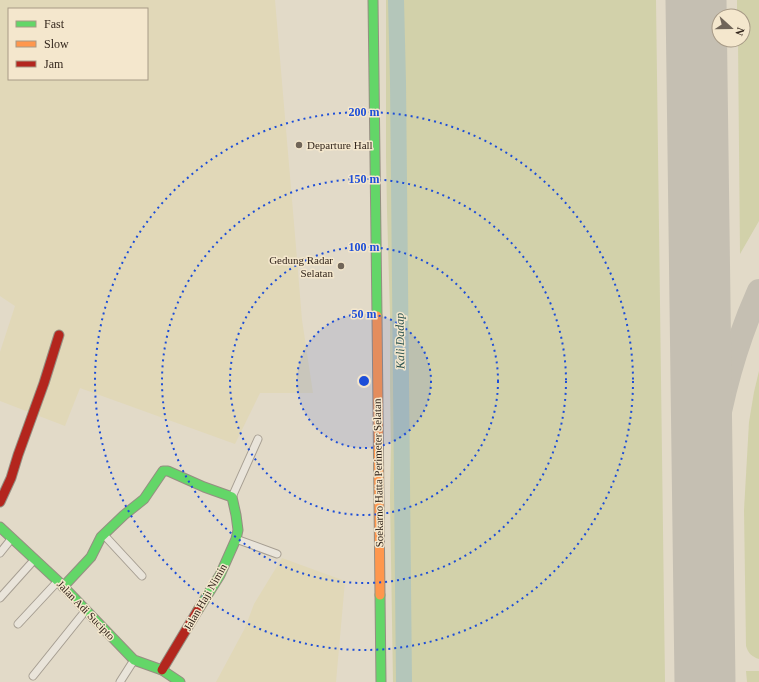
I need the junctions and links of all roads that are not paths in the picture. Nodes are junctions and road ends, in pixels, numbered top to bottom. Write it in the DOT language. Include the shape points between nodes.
graph roads {
  1 [pos="373,0"];
  2 [pos="59,335"];
  3 [pos="258,439"];
  4 [pos="232,497"];
  5 [pos="0,502"];
  6 [pos="0,527"];
  7 [pos="104,534"];
  8 [pos="12,538"];
  9 [pos="236,539"];
  10 [pos="0,553"];
  11 [pos="277,554"];
  12 [pos="35,559"];
  13 [pos="142,576"];
  14 [pos="61,584"];
  15 [pos="0,598"];
  16 [pos="86,610"];
  17 [pos="18,624"];
  18 [pos="134,660"];
  19 [pos="162,670"];
  20 [pos="33,676"];
  21 [pos="120,682"];
  22 [pos="180,682"];
  23 [pos="381,682"];
  1 -- 23 [label="street, Soekarno Hatta Perimeter Selatan"];
  2 -- 5 [label="street" via="11,478"];
  3 -- 4 [label="street"];
  4 -- 7 [label="street" via="165,470 144,499"];
  4 -- 9 [label="street, Jalan Haji Nimin" via="238,530"];
  6 -- 8 [label="street, Jalan Adi Sucipto"];
  7 -- 13 [label="street"];
  7 -- 14 [label="street" via="91,557"];
  8 -- 10 [label="street"];
  8 -- 12 [label="street, Jalan Adi Sucipto"];
  9 -- 11 [label="street"];
  9 -- 19 [label="street, Jalan Haji Nimin" via="220,575"];
  12 -- 14 [label="street, Jalan Adi Sucipto"];
  12 -- 15 [label="street"];
  14 -- 16 [label="street, Jalan Adi Sucipto"];
  14 -- 17 [label="street"];
  16 -- 18 [label="street, Jalan Adi Sucipto"];
  16 -- 20 [label="street"];
  18 -- 19 [label="street, Jalan Adi Sucipto"];
  18 -- 21 [label="street"];
  19 -- 22 [label="street, Jalan Adi Sucipto"];
}
